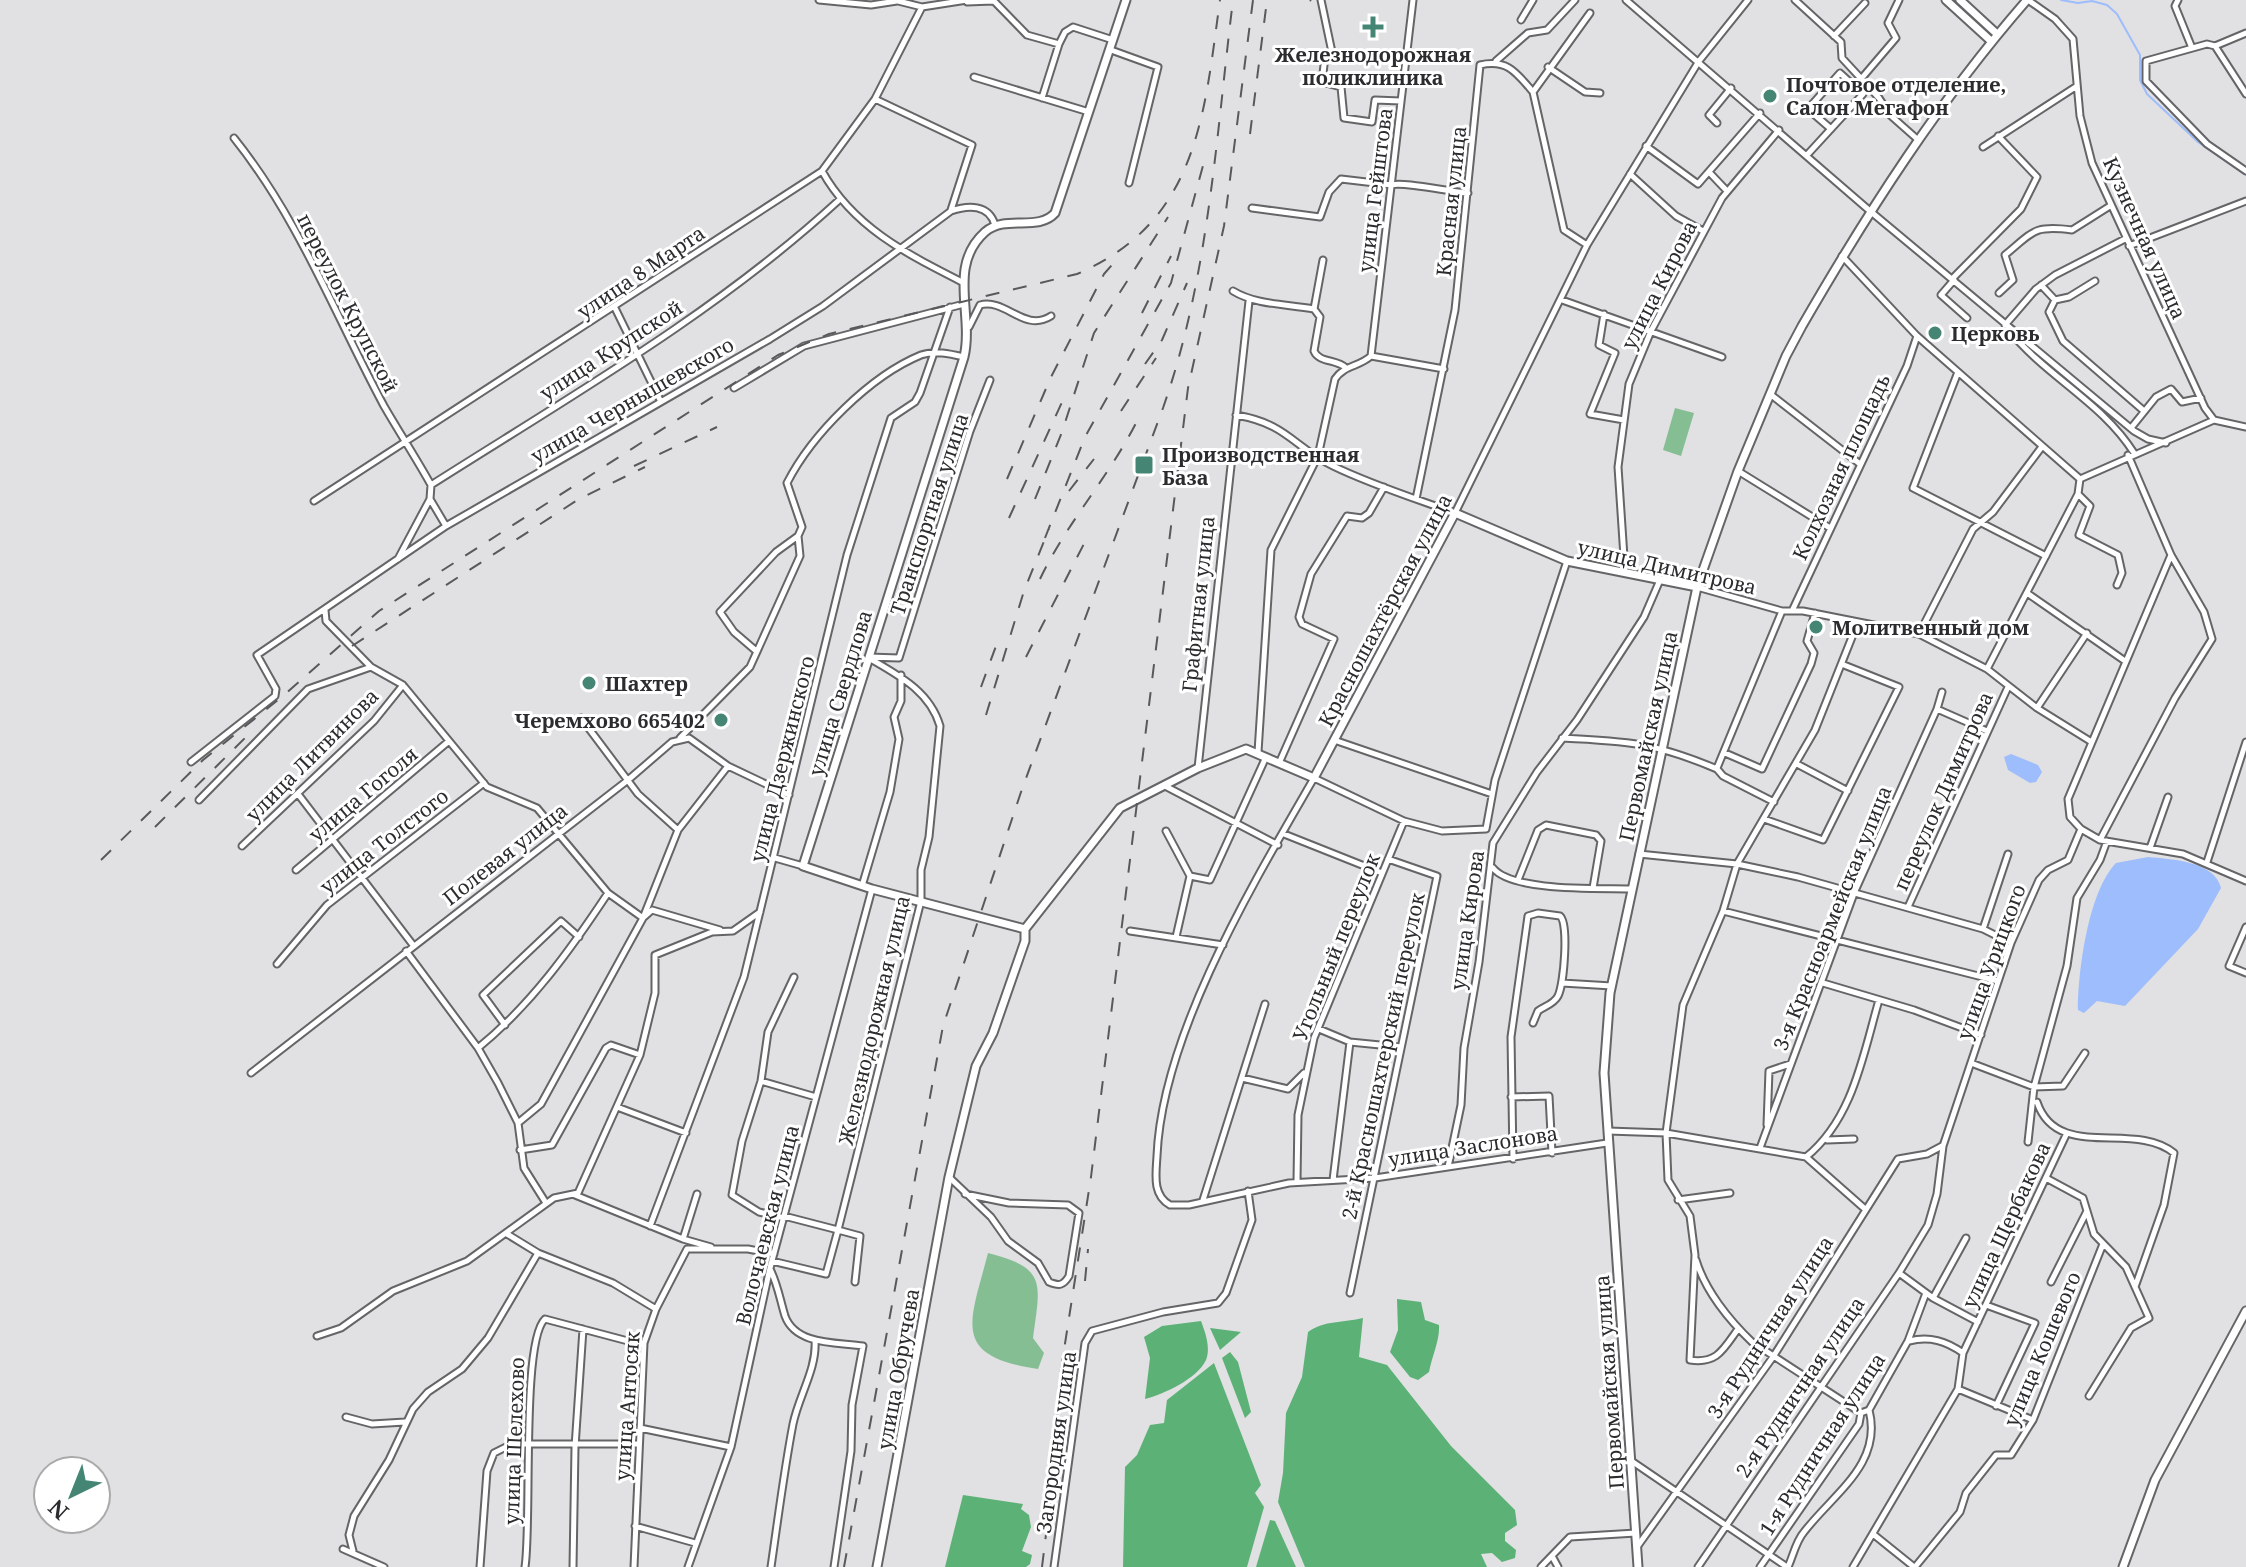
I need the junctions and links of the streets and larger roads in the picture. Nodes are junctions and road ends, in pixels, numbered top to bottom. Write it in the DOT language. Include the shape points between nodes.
graph roads {
  1 [pos="819,0"];
  2 [pos="897,0"];
  3 [pos="1126,0"];
  4 [pos="1321,0"];
  5 [pos="1413,0"];
  6 [pos="1533,0"];
  7 [pos="1575,0"];
  8 [pos="1626,0"];
  9 [pos="1748,0"];
  10 [pos="1795,0"];
  11 [pos="1899,0"];
  12 [pos="1946,0"];
  13 [pos="1960,0"];
  14 [pos="2027,0"];
  15 [pos="2178,0"];
  16 [pos="839,1"];
  17 [pos="967,1"];
  18 [pos="994,1"];
  19 [pos="1865,3"];
  20 [pos="922,7"];
  21 [pos="1590,13"];
  22 [pos="1521,20"];
  23 [pos="2246,33"];
  24 [pos="1997,34"];
  25 [pos="1834,36"];
  26 [pos="1114,40"];
  27 [pos="1991,41"];
  28 [pos="1059,44"];
  29 [pos="2215,46"];
  30 [pos="2192,48"];
  31 [pos="1111,50"];
  32 [pos="1333,57"];
  33 [pos="1496,61"];
  34 [pos="1699,61"];
  35 [pos="1324,65"];
  36 [pos="1548,67"];
  37 [pos="974,77"];
  38 [pos="1861,79"];
  39 [pos="2078,85"];
  40 [pos="1731,88"];
  41 [pos="1533,92"];
  42 [pos="1600,93"];
  43 [pos="2246,94"];
  44 [pos="1042,98"];
  45 [pos="875,99"];
  46 [pos="1401,101"];
  47 [pos="1089,112"];
  48 [pos="1760,113"];
  49 [pos="1717,123"];
  50 [pos="1831,129"];
  51 [pos="1779,130"];
  52 [pos="1998,136"];
  53 [pos="234,138"];
  54 [pos="1916,138"];
  55 [pos="1646,146"];
  56 [pos="1983,147"];
  57 [pos="1807,155"];
  58 [pos="822,171"];
  59 [pos="2246,171"];
  60 [pos="1709,172"];
  61 [pos="1630,174"];
  62 [pos="1129,183"];
  63 [pos="1392,185"];
  64 [pos="1727,191"];
  65 [pos="1468,193"];
  66 [pos="838,201"];
  67 [pos="2246,201"];
  68 [pos="2110,206"];
  69 [pos="1252,208"];
  70 [pos="951,211"];
  71 [pos="1870,211"];
  72 [pos="995,225"];
  73 [pos="1703,231"];
  74 [pos="2125,239"];
  75 [pos="1587,245"];
  76 [pos="2129,246"];
  77 [pos="901,250"];
  78 [pos="1842,256"];
  79 [pos="1323,260"];
  80 [pos="1953,279"];
  81 [pos="2095,281"];
  82 [pos="962,282"];
  83 [pos="2041,285"];
  84 [pos="1233,291"];
  85 [pos="1999,293"];
  86 [pos="1562,300"];
  87 [pos="2055,300"];
  88 [pos="1249,301"];
  89 [pos="964,304"];
  90 [pos="950,307"];
  91 [pos="615,308"];
  92 [pos="1314,309"];
  93 [pos="1604,314"];
  94 [pos="1051,316"];
  95 [pos="1967,318"];
  96 [pos="2005,325"];
  97 [pos="969,327"];
  98 [pos="1651,331"];
  99 [pos="1917,336"];
  100 [pos="638,352"];
  101 [pos="934,354"];
  102 [pos="1371,356"];
  103 [pos="964,357"];
  104 [pos="1722,357"];
  105 [pos="1346,368"];
  106 [pos="1444,369"];
  107 [pos="1958,372"];
  108 [pos="990,380"];
  109 [pos="734,388"];
  110 [pos="1770,394"];
  111 [pos="2201,398"];
  112 [pos="660,400"];
  113 [pos="2144,411"];
  114 [pos="1236,415"];
  115 [pos="1624,420"];
  116 [pos="2214,420"];
  117 [pos="2246,427"];
  118 [pos="2131,428"];
  119 [pos="408,443"];
  120 [pos="2166,443"];
  121 [pos="2041,448"];
  122 [pos="2131,454"];
  123 [pos="1318,456"];
  124 [pos="1860,464"];
  125 [pos="1738,471"];
  126 [pos="2080,479"];
  127 [pos="431,485"];
  128 [pos="1384,487"];
  129 [pos="2078,494"];
  130 [pos="430,499"];
  131 [pos="1416,499"];
  132 [pos="314,501"];
  133 [pos="1455,513"];
  134 [pos="1982,522"];
  135 [pos="446,526"];
  136 [pos="1830,528"];
  137 [pos="798,536"];
  138 [pos="2171,555"];
  139 [pos="2046,556"];
  140 [pos="398,559"];
  141 [pos="1567,561"];
  142 [pos="1625,573"];
  143 [pos="1660,580"];
  144 [pos="2117,585"];
  145 [pos="1697,587"];
  146 [pos="2027,593"];
  147 [pos="325,610"];
  148 [pos="1782,611"];
  149 [pos="1792,611"];
  150 [pos="1815,613"];
  151 [pos="1858,622"];
  152 [pos="2087,633"];
  153 [pos="1919,634"];
  154 [pos="755,650"];
  155 [pos="868,657"];
  156 [pos="2125,661"];
  157 [pos="1844,665"];
  158 [pos="371,667"];
  159 [pos="1987,669"];
  160 [pos="901,675"];
  161 [pos="403,685"];
  162 [pos="2008,687"];
  163 [pos="1942,692"];
  164 [pos="2037,708"];
  165 [pos="1937,709"];
  166 [pos="581,718"];
  167 [pos="1987,731"];
  168 [pos="680,738"];
  169 [pos="1561,738"];
  170 [pos="1333,740"];
  171 [pos="449,741"];
  172 [pos="2090,741"];
  173 [pos="2246,742"];
  174 [pos="1662,748"];
  175 [pos="1258,752"];
  176 [pos="1725,753"];
  177 [pos="1267,756"];
  178 [pos="1280,761"];
  179 [pos="191,762"];
  180 [pos="1797,764"];
  181 [pos="728,766"];
  182 [pos="1198,768"];
  183 [pos="1717,769"];
  184 [pos="1314,778"];
  185 [pos="628,780"];
  186 [pos="484,783"];
  187 [pos="1165,786"];
  188 [pos="1848,791"];
  189 [pos="298,794"];
  190 [pos="1492,794"];
  191 [pos="789,795"];
  192 [pos="2168,797"];
  193 [pos="199,800"];
  194 [pos="1774,802"];
  195 [pos="1764,819"];
  196 [pos="1404,821"];
  197 [pos="1237,823"];
  198 [pos="1486,829"];
  199 [pos="2081,829"];
  200 [pos="678,830"];
  201 [pos="1166,831"];
  202 [pos="558,833"];
  203 [pos="1284,834"];
  204 [pos="2100,840"];
  205 [pos="333,841"];
  206 [pos="2107,841"];
  207 [pos="1493,843"];
  208 [pos="1278,845"];
  209 [pos="242,846"];
  210 [pos="2150,848"];
  211 [pos="1639,854"];
  212 [pos="2008,854"];
  213 [pos="775,858"];
  214 [pos="1388,859"];
  215 [pos="2207,862"];
  216 [pos="1490,863"];
  217 [pos="1737,864"];
  218 [pos="803,866"];
  219 [pos="296,870"];
  220 [pos="1382,873"];
  221 [pos="1190,876"];
  222 [pos="362,878"];
  223 [pos="1518,880"];
  224 [pos="2246,881"];
  225 [pos="862,886"];
  226 [pos="1593,888"];
  227 [pos="872,889"];
  228 [pos="1631,889"];
  229 [pos="1855,891"];
  230 [pos="608,893"];
  231 [pos="921,901"];
  232 [pos="1908,907"];
  233 [pos="1723,911"];
  234 [pos="760,912"];
  235 [pos="643,918"];
  236 [pos="2246,927"];
  237 [pos="1025,929"];
  238 [pos="1983,929"];
  239 [pos="1130,931"];
  240 [pos="723,932"];
  241 [pos="579,937"];
  242 [pos="1176,937"];
  243 [pos="1836,941"];
  244 [pos="2011,943"];
  245 [pos="413,945"];
  246 [pos="1223,945"];
  247 [pos="406,951"];
  248 [pos="277,964"];
  249 [pos="2246,973"];
  250 [pos="794,977"];
  251 [pos="1998,981"];
  252 [pos="1562,983"];
  253 [pos="1823,983"];
  254 [pos="1612,986"];
  255 [pos="1879,1000"];
  256 [pos="1265,1004"];
  257 [pos="1533,1023"];
  258 [pos="505,1025"];
  259 [pos="1319,1029"];
  260 [pos="1981,1035"];
  261 [pos="1350,1042"];
  262 [pos="1400,1047"];
  263 [pos="478,1048"];
  264 [pos="2085,1053"];
  265 [pos="640,1055"];
  266 [pos="1971,1063"];
  267 [pos="1790,1064"];
  268 [pos="1306,1071"];
  269 [pos="251,1073"];
  270 [pos="1242,1078"];
  271 [pos="761,1081"];
  272 [pos="2034,1087"];
  273 [pos="816,1097"];
  274 [pos="1511,1097"];
  275 [pos="2035,1098"];
  276 [pos="617,1107"];
  277 [pos="518,1123"];
  278 [pos="1767,1130"];
  279 [pos="1607,1131"];
  280 [pos="686,1133"];
  281 [pos="1666,1133"];
  282 [pos="2066,1135"];
  283 [pos="1854,1139"];
  284 [pos="1827,1140"];
  285 [pos="2028,1142"];
  286 [pos="1607,1143"];
  287 [pos="1943,1146"];
  288 [pos="1760,1148"];
  289 [pos="520,1150"];
  290 [pos="1552,1153"];
  291 [pos="1806,1157"];
  292 [pos="1513,1159"];
  293 [pos="1448,1167"];
  294 [pos="949,1177"];
  295 [pos="1375,1178"];
  296 [pos="2046,1178"];
  297 [pos="1333,1180"];
  298 [pos="1297,1181"];
  299 [pos="1248,1191"];
  300 [pos="1730,1193"];
  301 [pos="697,1194"];
  302 [pos="965,1194"];
  303 [pos="1159,1194"];
  304 [pos="575,1195"];
  305 [pos="1678,1200"];
  306 [pos="1203,1201"];
  307 [pos="546,1203"];
  308 [pos="1865,1209"];
  309 [pos="2088,1210"];
  310 [pos="784,1217"];
  311 [pos="1928,1225"];
  312 [pos="650,1226"];
  313 [pos="838,1230"];
  314 [pos="507,1234"];
  315 [pos="1966,1238"];
  316 [pos="683,1239"];
  317 [pos="2103,1244"];
  318 [pos="723,1250"];
  319 [pos="538,1253"];
  320 [pos="1695,1255"];
  321 [pos="773,1257"];
  322 [pos="770,1268"];
  323 [pos="1899,1273"];
  324 [pos="855,1282"];
  325 [pos="2051,1282"];
  326 [pos="2135,1287"];
  327 [pos="1350,1293"];
  328 [pos="1926,1293"];
  329 [pos="1933,1298"];
  330 [pos="1986,1305"];
  331 [pos="656,1309"];
  332 [pos="2246,1311"];
  333 [pos="1978,1322"];
  334 [pos="583,1329"];
  335 [pos="1738,1329"];
  336 [pos="317,1336"];
  337 [pos="815,1340"];
  338 [pos="1908,1341"];
  339 [pos="643,1345"];
  340 [pos="1963,1353"];
  341 [pos="1773,1357"];
  342 [pos="1819,1388"];
  343 [pos="1958,1389"];
  344 [pos="2089,1396"];
  345 [pos="1996,1406"];
  346 [pos="1869,1410"];
  347 [pos="1861,1413"];
  348 [pos="346,1417"];
  349 [pos="2033,1420"];
  350 [pos="405,1422"];
  351 [pos="640,1428"];
  352 [pos="638,1444"];
  353 [pos="530,1446"];
  354 [pos="575,1447"];
  355 [pos="731,1447"];
  356 [pos="1630,1460"];
  357 [pos="1677,1493"];
  358 [pos="1726,1523"];
  359 [pos="635,1526"];
  360 [pos="1636,1533"];
  361 [pos="1873,1534"];
  362 [pos="695,1543"];
  363 [pos="1637,1548"];
  364 [pos="343,1549"];
  365 [pos="353,1551"];
  366 [pos="1770,1553"];
  367 [pos="1552,1556"];
  368 [pos="384,1567"];
  369 [pos="480,1567"];
  370 [pos="525,1567"];
  371 [pos="573,1567"];
  372 [pos="634,1567"];
  373 [pos="688,1567"];
  374 [pos="771,1567"];
  375 [pos="834,1567"];
  376 [pos="877,1567"];
  377 [pos="1054,1567"];
  378 [pos="1541,1567"];
  379 [pos="1558,1567"];
  380 [pos="1638,1567"];
  381 [pos="1698,1567"];
  382 [pos="1760,1567"];
  383 [pos="1788,1567"];
  384 [pos="1853,1567"];
  385 [pos="1915,1567"];
  386 [pos="2123,1567"];
  1 -- 16 [label="street"];
  2 -- 16 [label="street" via="871,5"];
  2 -- 20 [label="street"];
  3 -- 26 [label="street"];
  4 -- 32 [label="street"];
  5 -- 46 [label="street, улица Гейштова"];
  6 -- 22 [label="street"];
  7 -- 33 [label="street" via="1547,30 1528,33"];
  8 -- 34 [label="street"];
  9 -- 34 [label="street, Красношахтёрская улица"];
  10 -- 25 [label="street"];
  11 -- 38 [label="street" via="1888,23 1896,38"];
  12 -- 27 [label="street"];
  13 -- 24 [label="street"];
  14 -- 24 [label="street, Первомайская улица"];
  14 -- 39 [label="street, Кузнечная улица" via="2073,39"];
  15 -- 30 [label="street" via="2175,6"];
  17 -- 18 [label="street"];
  17 -- 20 [label="street"];
  18 -- 28 [label="street" via="1027,35"];
  19 -- 25 [label="street"];
  20 -- 45 [label="street, улица 8 Марта"];
  21 -- 36 [label="street"];
  23 -- 29 [label="street"];
  24 -- 27 [label="street, Первомайская улица"];
  25 -- 38 [label="street" via="1841,42 1842,58"];
  26 -- 28 [label="street" via="1073,27"];
  26 -- 31 [label="street"];
  27 -- 54 [label="street, Первомайская улица"];
  28 -- 44 [label="street"];
  29 -- 30 [label="street"];
  29 -- 43 [label="street"];
  30 -- 59 [label="street" via="2146,61 2146,81 2207,144"];
  31 -- 47 [label="street"];
  31 -- 62 [label="street" via="1158,67"];
  33 -- 41 [label="street" via="1510,66"];
  33 -- 65 [label="street, Красная улица" via="1480,65"];
  34 -- 40 [label="street"];
  34 -- 55 [label="street, Красношахтёрская улица"];
  35 -- 46 [label="street" via="1322,82 1341,87 1344,118 1372,122 1375,100"];
  36 -- 41 [label="street"];
  36 -- 42 [label="street" via="1585,92"];
  37 -- 44 [label="street"];
  38 -- 54 [label="street"];
  39 -- 52 [label="street"];
  39 -- 68 [label="street, Кузнечная улица" via="2085,140"];
  40 -- 48 [label="street"];
  40 -- 49 [label="street" via="1709,115"];
  41 -- 75 [label="street" via="1564,230"];
  44 -- 47 [label="street"];
  45 -- 58 [label="street, улица 8 Марта"];
  45 -- 70 [label="street" via="972,145"];
  46 -- 63 [label="street, улица Гейштова"];
  47 -- 72 [label="street" via="1055,213 1041,222"];
  48 -- 51 [label="street"];
  48 -- 60 [label="street"];
  50 -- 50 [label="street" via="1863,94 1840,73 1808,109"];
  50 -- 57 [label="street"];
  51 -- 57 [label="street"];
  51 -- 64 [label="street, улица Кирова"];
  52 -- 56 [label="street"];
  52 -- 80 [label="street" via="2037,177 2021,209"];
  53 -- 119 [label="street, переулок Крупской" via="316,266"];
  54 -- 71 [label="street, Первомайская улица"];
  55 -- 60 [label="street" via="1698,184"];
  55 -- 61 [label="street, Красношахтёрская улица"];
  57 -- 71 [label="street"];
  58 -- 66 [label="street"];
  58 -- 91 [label="street, улица 8 Марта"];
  60 -- 64 [label="street"];
  61 -- 73 [label="street" via="1676,216"];
  61 -- 75 [label="street, Красношахтёрская улица"];
  63 -- 65 [label="street"];
  63 -- 69 [label="street" via="1341,179 1329,192 1320,217"];
  63 -- 102 [label="street, улица Гейштова"];
  64 -- 73 [label="street, улица Кирова"];
  65 -- 106 [label="street, Красная улица"];
  66 -- 77 [label="street"];
  66 -- 100 [label="street, улица Крупской" via="745,280"];
  67 -- 76 [label="street"];
  68 -- 74 [label="street, Кузнечная улица"];
  68 -- 85 [label="street" via="2072,230 2053,226 2034,232 2005,255 2013,280"];
  70 -- 72 [label="street" via="982,208"];
  70 -- 77 [label="street, улица Чернышевского"];
  71 -- 78 [label="street, Первомайская улица"];
  71 -- 80 [label="street"];
  72 -- 82 [label="street" via="972,250"];
  73 -- 98 [label="street, улица Кирова"];
  74 -- 76 [label="street, Кузнечная улица"];
  74 -- 83 [label="street"];
  75 -- 86 [label="street, Красношахтёрская улица"];
  76 -- 111 [label="street, Кузнечная улица"];
  77 -- 82 [label="street"];
  77 -- 112 [label="street, улица Чернышевского" via="770,339"];
  78 -- 99 [label="street"];
  78 -- 110 [label="street, Первомайская улица"];
  79 -- 92 [label="street"];
  80 -- 95 [label="street" via="1941,295"];
  80 -- 96 [label="street"];
  81 -- 87 [label="street"];
  82 -- 89 [label="street"];
  83 -- 87 [label="street"];
  83 -- 96 [label="street"];
  84 -- 88 [label="street"];
  86 -- 93 [label="street"];
  86 -- 133 [label="street, Красношахтёрская улица"];
  87 -- 113 [label="street" via="2049,312 2063,341"];
  88 -- 92 [label="street"];
  88 -- 114 [label="street, Графитная улица"];
  89 -- 90 [label="street"];
  89 -- 97 [label="street"];
  90 -- 101 [label="street, улица Дзержинского"];
  90 -- 109 [label="street" via="804,346"];
  91 -- 100 [label="street"];
  91 -- 119 [label="street, улица 8 Марта"];
  92 -- 105 [label="street" via="1320,317 1315,355"];
  93 -- 98 [label="street"];
  93 -- 115 [label="street" via="1599,345 1615,353 1590,414"];
  94 -- 97 [label="street" via="1031,322 989,303 980,305"];
  96 -- 118 [label="street"];
  96 -- 122 [label="street" via="2024,348 2113,424"];
  97 -- 103 [label="street, улица Свердлова"];
  98 -- 104 [label="street"];
  98 -- 115 [label="street, улица Кирова" via="1629,384"];
  99 -- 107 [label="street"];
  99 -- 124 [label="street, Колхозная площадь"];
  100 -- 112 [label="street"];
  100 -- 127 [label="street, улица Крупской"];
  101 -- 103 [label="street"];
  101 -- 137 [label="street" via="923,355 867,390 802,456 787,483 802,527"];
  101 -- 191 [label="street, улица Дзержинского" via="915,402 891,418 887,428 847,555"];
  102 -- 105 [label="street"];
  102 -- 106 [label="street"];
  103 -- 155 [label="street, улица Свердлова"];
  105 -- 123 [label="street" via="1335,379"];
  106 -- 131 [label="street, Красная улица"];
  107 -- 121 [label="street"];
  107 -- 134 [label="street" via="1913,488"];
  108 -- 155 [label="street, Транспортная улица" via="899,658"];
  110 -- 124 [label="street"];
  110 -- 125 [label="street, Первомайская улица"];
  111 -- 113 [label="street" via="2182,402 2171,389"];
  111 -- 116 [label="street, Кузнечная улица"];
  112 -- 135 [label="street, улица Чернышевского"];
  113 -- 118 [label="street"];
  114 -- 123 [label="street, улица Димитрова" via="1263,420"];
  114 -- 182 [label="street, Графитная улица"];
  115 -- 142 [label="street, улица Кирова" via="1618,467"];
  116 -- 117 [label="street"];
  116 -- 120 [label="street"];
  118 -- 120 [label="street"];
  119 -- 127 [label="street"];
  119 -- 132 [label="street, улица 8 Марта"];
  120 -- 122 [label="street"];
  121 -- 126 [label="street"];
  121 -- 134 [label="street"];
  122 -- 126 [label="street"];
  122 -- 138 [label="street"];
  123 -- 128 [label="street, улица Димитрова"];
  123 -- 175 [label="street" via="1271,550"];
  124 -- 136 [label="street, Колхозная площадь"];
  125 -- 136 [label="street"];
  125 -- 145 [label="street, Первомайская улица"];
  126 -- 129 [label="street"];
  127 -- 130 [label="street"];
  128 -- 131 [label="street, улица Димитрова"];
  128 -- 178 [label="street" via="1369,513 1362,518 1347,516 1311,574 1299,617 1302,624 1334,639"];
  129 -- 139 [label="street"];
  129 -- 144 [label="street" via="2090,506 2079,535 2118,555 2122,573"];
  130 -- 135 [label="street"];
  130 -- 140 [label="street"];
  131 -- 133 [label="street, улица Димитрова"];
  133 -- 141 [label="street, улица Димитрова"];
  133 -- 170 [label="street, Красношахтёрская улица"];
  134 -- 139 [label="street"];
  134 -- 153 [label="street" via="1973,529"];
  135 -- 140 [label="street, улица Чернышевского"];
  136 -- 149 [label="street, Колхозная площадь"];
  137 -- 154 [label="street, Полевая улица" via="800,556"];
  137 -- 154 [label="street" via="720,612"];
  138 -- 156 [label="street"];
  138 -- 204 [label="street" via="2204,612 2212,639"];
  139 -- 146 [label="street"];
  140 -- 147 [label="street, улица Чернышевского"];
  141 -- 142 [label="street, улица Димитрова"];
  141 -- 190 [label="street"];
  142 -- 143 [label="street, улица Димитрова"];
  143 -- 145 [label="street, улица Димитрова"];
  143 -- 169 [label="street, улица Кирова" via="1644,617"];
  145 -- 148 [label="street, улица Димитрова"];
  145 -- 174 [label="street, Первомайская улица"];
  146 -- 152 [label="street"];
  146 -- 159 [label="street"];
  147 -- 158 [label="street" via="326,621"];
  147 -- 179 [label="street, улица Чернышевского" via="257,655 275,696"];
  148 -- 149 [label="street, улица Димитрова"];
  148 -- 176 [label="street"];
  149 -- 150 [label="street, улица Димитрова"];
  150 -- 151 [label="street, улица Димитрова"];
  150 -- 176 [label="street" via="1807,641 1814,653 1811,664 1762,769"];
  151 -- 153 [label="street, улица Димитрова"];
  151 -- 157 [label="street"];
  152 -- 156 [label="street"];
  152 -- 164 [label="street"];
  153 -- 159 [label="street, улица Димитрова"];
  154 -- 168 [label="street, Полевая улица" via="750,667"];
  155 -- 160 [label="street, Железнодорожная улица"];
  155 -- 218 [label="street, улица Свердлова"];
  156 -- 172 [label="street"];
  157 -- 180 [label="street"];
  157 -- 188 [label="street" via="1899,687"];
  158 -- 161 [label="street"];
  158 -- 193 [label="street" via="308,689"];
  159 -- 162 [label="street, улица Димитрова"];
  160 -- 225 [label="street" via="890,792"];
  160 -- 231 [label="street, Железнодорожная улица" via="936,713 940,726"];
  161 -- 171 [label="street"];
  161 -- 189 [label="street, улица Литвинова" via="374,721"];
  162 -- 164 [label="street, улица Димитрова"];
  162 -- 167 [label="street, переулок Димитрова"];
  163 -- 165 [label="street, 3-я Красноармейская улица"];
  164 -- 172 [label="street, улица Димитрова"];
  165 -- 167 [label="street"];
  165 -- 229 [label="street, 3-я Красноармейская улица"];
  166 -- 185 [label="street"];
  167 -- 232 [label="street, переулок Димитрова"];
  168 -- 181 [label="street" via="689,738"];
  168 -- 185 [label="street, Полевая улица"];
  169 -- 174 [label="street" via="1612,739"];
  169 -- 207 [label="street, улица Кирова"];
  170 -- 184 [label="street, Красношахтёрская улица"];
  170 -- 190 [label="street"];
  171 -- 186 [label="street"];
  171 -- 205 [label="street, улица Гоголя"];
  172 -- 199 [label="street" via="2068,799 2070,817"];
  173 -- 215 [label="street"];
  174 -- 183 [label="street"];
  174 -- 211 [label="street, Первомайская улица"];
  175 -- 177 [label="street"];
  175 -- 182 [label="street" via="1246,749"];
  176 -- 183 [label="street"];
  177 -- 178 [label="street"];
  177 -- 197 [label="street"];
  178 -- 184 [label="street"];
  180 -- 188 [label="street"];
  180 -- 194 [label="street"];
  181 -- 191 [label="street"];
  181 -- 200 [label="street"];
  182 -- 187 [label="street"];
  183 -- 194 [label="street"];
  184 -- 196 [label="street"];
  184 -- 203 [label="street, Красношахтёрская улица"];
  185 -- 200 [label="street"];
  185 -- 202 [label="street, Полевая улица"];
  186 -- 202 [label="street" via="537,808"];
  186 -- 222 [label="street, улица Толстого"];
  187 -- 197 [label="street"];
  187 -- 237 [label="street" via="1112,816"];
  188 -- 195 [label="street" via="1823,840"];
  189 -- 205 [label="street"];
  189 -- 209 [label="street, улица Литвинова"];
  190 -- 198 [label="street"];
  191 -- 213 [label="street, улица Дзержинского"];
  192 -- 210 [label="street"];
  194 -- 195 [label="street"];
  195 -- 217 [label="street"];
  196 -- 198 [label="street" via="1442,831"];
  196 -- 214 [label="street, Угольный переулок"];
  197 -- 208 [label="street"];
  197 -- 221 [label="street" via="1210,880"];
  198 -- 207 [label="street"];
  199 -- 204 [label="street"];
  199 -- 244 [label="street, улица Урицкого" via="2068,860 2039,880"];
  200 -- 235 [label="street"];
  201 -- 221 [label="street"];
  202 -- 230 [label="street"];
  202 -- 245 [label="street, Полевая улица"];
  203 -- 208 [label="street, Красношахтёрская улица"];
  203 -- 220 [label="street"];
  204 -- 206 [label="street"];
  205 -- 219 [label="street, улица Гоголя"];
  205 -- 222 [label="street"];
  206 -- 210 [label="street"];
  206 -- 272 [label="street, улица Щербакова" via="2077,898 2067,966"];
  207 -- 216 [label="street, улица Кирова"];
  208 -- 246 [label="street, Красношахтёрская улица"];
  210 -- 215 [label="street"];
  211 -- 217 [label="street"];
  211 -- 228 [label="street, Первомайская улица"];
  212 -- 238 [label="street"];
  213 -- 218 [label="street"];
  213 -- 234 [label="street, улица Дзержинского"];
  214 -- 220 [label="street, Угольный переулок"];
  214 -- 262 [label="street, 2-й Красношахтерский переулок" via="1437,876"];
  215 -- 224 [label="street"];
  216 -- 223 [label="street" via="1499,875"];
  216 -- 293 [label="street, улица Кирова" via="1461,1105"];
  217 -- 229 [label="street"];
  217 -- 233 [label="street"];
  218 -- 225 [label="street"];
  220 -- 259 [label="street, Угольный переулок"];
  221 -- 242 [label="street"];
  222 -- 245 [label="street"];
  222 -- 248 [label="street, улица Толстого" via="327,905"];
  223 -- 226 [label="street"];
  223 -- 226 [label="street" via="1538,830 1546,825 1596,835 1601,841"];
  225 -- 227 [label="street"];
  226 -- 228 [label="street"];
  227 -- 231 [label="street"];
  227 -- 273 [label="street, Волочаевская улица"];
  228 -- 254 [label="street, Первомайская улица"];
  229 -- 232 [label="street"];
  229 -- 243 [label="street, 3-я Красноармейская улица"];
  230 -- 235 [label="street"];
  230 -- 241 [label="street"];
  231 -- 237 [label="street"];
  231 -- 313 [label="street, Железнодорожная улица"];
  232 -- 238 [label="street"];
  233 -- 243 [label="street"];
  233 -- 281 [label="street" via="1683,1005"];
  234 -- 240 [label="street"];
  234 -- 280 [label="street, улица Дзержинского" via="731,1017"];
  235 -- 240 [label="street" via="652,910"];
  235 -- 277 [label="street" via="541,1104"];
  236 -- 249 [label="street" via="2229,966"];
  237 -- 294 [label="street, улица Обручева" via="993,1033 976,1066"];
  238 -- 244 [label="street"];
  239 -- 242 [label="street"];
  240 -- 265 [label="street" via="655,955 655,993"];
  241 -- 258 [label="street"];
  241 -- 258 [label="street" via="561,921 483,995"];
  242 -- 246 [label="street"];
  243 -- 251 [label="street"];
  243 -- 253 [label="street, 3-я Красноармейская улица"];
  244 -- 251 [label="street, улица Урицкого"];
  245 -- 247 [label="street, Полевая улица"];
  246 -- 303 [label="street, Красношахтёрская улица" via="1162,1111"];
  247 -- 263 [label="street"];
  247 -- 269 [label="street, Полевая улица"];
  250 -- 271 [label="street" via="768,1032"];
  251 -- 260 [label="street, улица Урицкого"];
  252 -- 254 [label="street"];
  252 -- 257 [label="street"];
  252 -- 274 [label="street" via="1565,919 1532,913 1523,941 1511,1037"];
  253 -- 255 [label="street"];
  253 -- 267 [label="street, 3-я Красноармейская улица"];
  254 -- 279 [label="street, Первомайская улица" via="1604,1061"];
  255 -- 260 [label="street"];
  255 -- 284 [label="street" via="1848,1100"];
  256 -- 270 [label="street"];
  258 -- 263 [label="street"];
  259 -- 261 [label="street"];
  259 -- 268 [label="street, Угольный переулок"];
  260 -- 266 [label="street, улица Урицкого"];
  261 -- 262 [label="street"];
  261 -- 297 [label="street"];
  262 -- 295 [label="street, 2-й Красношахтерский переулок"];
  263 -- 277 [label="street"];
  264 -- 272 [label="street" via="2063,1086"];
  265 -- 276 [label="street"];
  265 -- 289 [label="street" via="606,1048 552,1145"];
  266 -- 272 [label="street"];
  266 -- 287 [label="street, улица Урицкого"];
  267 -- 278 [label="street, 3-я Красноармейская улица"];
  267 -- 278 [label="street" via="1769,1071"];
  268 -- 270 [label="street" via="1288,1089"];
  268 -- 298 [label="street, Угольный переулок" via="1298,1115"];
  270 -- 306 [label="street"];
  271 -- 273 [label="street"];
  271 -- 310 [label="street" via="732,1195 759,1212"];
  272 -- 275 [label="street, улица Щербакова"];
  273 -- 310 [label="street, Волочаевская улица"];
  274 -- 290 [label="street" via="1549,1096"];
  274 -- 292 [label="street"];
  275 -- 282 [label="street" via="2041,1115"];
  275 -- 285 [label="street, улица Щербакова"];
  276 -- 280 [label="street"];
  276 -- 304 [label="street"];
  277 -- 289 [label="street"];
  278 -- 288 [label="street, 3-я Красноармейская улица"];
  279 -- 281 [label="street"];
  279 -- 286 [label="street, Первомайская улица"];
  280 -- 312 [label="street, улица Дзержинского"];
  281 -- 288 [label="street"];
  281 -- 305 [label="street" via="1668,1180"];
  282 -- 296 [label="street, улица Щербакова"];
  282 -- 326 [label="street, улица Щербакова" via="2152,1141 2174,1153 2164,1205"];
  283 -- 284 [label="street"];
  284 -- 291 [label="street"];
  286 -- 290 [label="street, улица Заслонова"];
  286 -- 356 [label="street, Первомайская улица"];
  287 -- 308 [label="street, 3-я Рудничная улица" via="1898,1159"];
  287 -- 311 [label="street, улица Урицкого"];
  288 -- 291 [label="street"];
  289 -- 307 [label="street" via="524,1168"];
  290 -- 292 [label="street, улица Заслонова"];
  291 -- 308 [label="street"];
  292 -- 293 [label="street, улица Заслонова"];
  293 -- 295 [label="street, улица Заслонова"];
  294 -- 302 [label="street"];
  294 -- 376 [label="street, улица Обручева"];
  295 -- 297 [label="street, улица Заслонова"];
  295 -- 327 [label="street, 2-й Красношахтерский переулок"];
  296 -- 309 [label="street" via="2083,1198"];
  296 -- 330 [label="street, улица Щербакова"];
  297 -- 298 [label="street, улица Заслонова"];
  298 -- 299 [label="street, улица Заслонова"];
  299 -- 306 [label="street, улица Заслонова"];
  299 -- 377 [label="street, Загородняя улица" via="1252,1220 1218,1303 1092,1331 1085,1343"];
  300 -- 305 [label="street"];
  301 -- 316 [label="street"];
  302 -- 302 [label="street" via="1009,1203 1068,1205 1079,1213 1065,1283 1049,1282 1038,1263 1008,1241"];
  303 -- 306 [label="street, улица Заслонова" via="1170,1205"];
  304 -- 307 [label="street"];
  304 -- 312 [label="street"];
  305 -- 320 [label="street" via="1690,1216"];
  307 -- 314 [label="street"];
  308 -- 341 [label="street, 3-я Рудничная улица"];
  309 -- 317 [label="street" via="2094,1234"];
  309 -- 325 [label="street"];
  310 -- 313 [label="street"];
  310 -- 321 [label="street, Волочаевская улица"];
  311 -- 323 [label="street, 2-я Рудничная улица"];
  312 -- 316 [label="street"];
  313 -- 321 [label="street, Железнодорожная улица" via="826,1274"];
  313 -- 324 [label="street" via="860,1236"];
  314 -- 319 [label="street"];
  314 -- 336 [label="street" via="467,1261 393,1291 341,1328"];
  315 -- 329 [label="street"];
  316 -- 318 [label="street"];
  317 -- 326 [label="street" via="2126,1267"];
  317 -- 349 [label="street, улица Кошевого"];
  318 -- 321 [label="street, улица Антосяк" via="748,1249"];
  318 -- 331 [label="street, улица Антосяк" via="684,1251"];
  319 -- 331 [label="street" via="613,1283"];
  319 -- 350 [label="street" via="488,1338 447,1383 428,1392"];
  320 -- 335 [label="street" via="1701,1277"];
  320 -- 335 [label="street, 3-я Рудничная улица" via="1690,1360 1717,1358"];
  321 -- 322 [label="street, Волочаевская улица"];
  322 -- 337 [label="street" via="787,1322"];
  322 -- 355 [label="street, Волочаевская улица"];
  323 -- 328 [label="street"];
  323 -- 342 [label="street, 2-я Рудничная улица"];
  326 -- 344 [label="street" via="2149,1318 2131,1328"];
  328 -- 329 [label="street"];
  328 -- 338 [label="street, 1-я Рудничная улица"];
  329 -- 333 [label="street"];
  330 -- 333 [label="street, улица Щербакова"];
  330 -- 345 [label="street" via="2035,1323"];
  331 -- 339 [label="street, улица Антосяк"];
  332 -- 386 [label="street" via="2155,1480"];
  333 -- 340 [label="street, улица Щербакова"];
  334 -- 339 [label="street"];
  334 -- 353 [label="street, улица Шелехово" via="545,1319 539,1325 531,1361"];
  334 -- 354 [label="street"];
  335 -- 341 [label="street"];
  337 -- 374 [label="street" via="816,1358 793,1424"];
  337 -- 375 [label="street" via="863,1346 864,1355 852,1405 851,1451"];
  338 -- 340 [label="street" via="1923,1337"];
  338 -- 346 [label="street, 1-я Рудничная улица"];
  339 -- 351 [label="street, улица Антосяк"];
  340 -- 343 [label="street, улица Щербакова"];
  341 -- 342 [label="street"];
  341 -- 357 [label="street, 3-я Рудничная улица"];
  342 -- 347 [label="street"];
  342 -- 358 [label="street, 2-я Рудничная улица"];
  343 -- 345 [label="street"];
  343 -- 361 [label="street, улица Щербакова"];
  345 -- 349 [label="street"];
  346 -- 347 [label="street, 1-я Рудничная улица"];
  346 -- 383 [label="street" via="1873,1427 1867,1456 1840,1495 1802,1534"];
  347 -- 366 [label="street, 1-я Рудничная улица" via="1859,1424"];
  348 -- 350 [label="street" via="372,1424"];
  349 -- 385 [label="street, улица Кошевого" via="2011,1455 1996,1455 1979,1475 1960,1512"];
  350 -- 365 [label="street" via="394,1451 354,1516 349,1535"];
  351 -- 352 [label="street, улица Антосяк"];
  351 -- 355 [label="street"];
  352 -- 354 [label="street"];
  352 -- 359 [label="street, улица Антосяк"];
  353 -- 354 [label="street"];
  353 -- 369 [label="street" via="512,1444 494,1453 487,1471"];
  353 -- 370 [label="street, улица Шелехово"];
  354 -- 371 [label="street"];
  355 -- 362 [label="street, Волочаевская улица"];
  356 -- 357 [label="street"];
  356 -- 360 [label="street, Первомайская улица"];
  357 -- 358 [label="street"];
  357 -- 363 [label="street, 3-я Рудничная улица"];
  358 -- 366 [label="street"];
  358 -- 381 [label="street, 2-я Рудничная улица"];
  359 -- 362 [label="street"];
  359 -- 372 [label="street, улица Антосяк"];
  360 -- 363 [label="street, Первомайская улица"];
  360 -- 367 [label="street" via="1570,1537"];
  361 -- 384 [label="street, улица Щербакова"];
  361 -- 385 [label="street"];
  362 -- 373 [label="street, Волочаевская улица"];
  363 -- 380 [label="street, Первомайская улица"];
  364 -- 365 [label="street"];
  365 -- 368 [label="street"];
  366 -- 382 [label="street, 1-я Рудничная улица"];
  366 -- 383 [label="street"];
  367 -- 378 [label="street"];
  367 -- 379 [label="street"];
}
